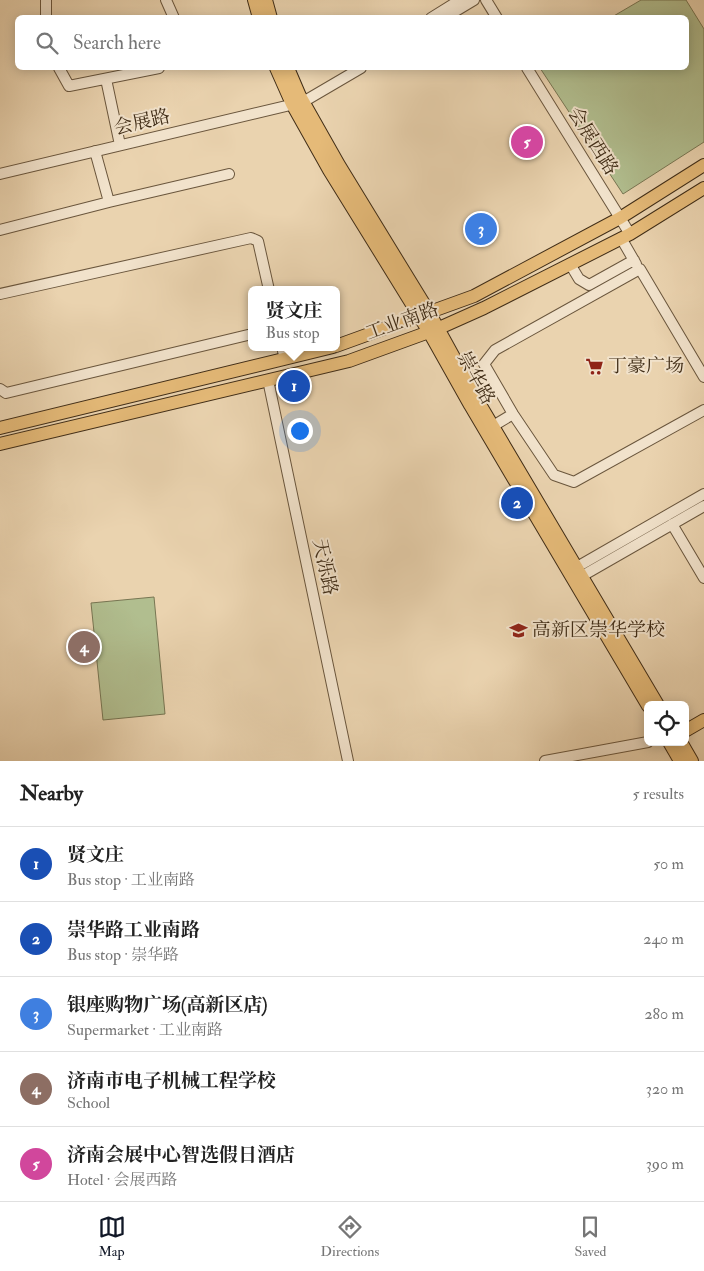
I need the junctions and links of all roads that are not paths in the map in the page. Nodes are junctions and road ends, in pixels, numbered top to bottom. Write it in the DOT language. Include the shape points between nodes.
graph roads {
  1 [pos="46,0"];
  2 [pos="166,0"];
  3 [pos="254,0"];
  4 [pos="266,0"];
  5 [pos="460,0"];
  6 [pos="474,0"];
  7 [pos="486,0"];
  8 [pos="46,15"];
  9 [pos="173,15"];
  10 [pos="258,15"];
  11 [pos="270,15"];
  12 [pos="436,15"];
  13 [pos="449,15"];
  14 [pos="495,15"];
  15 [pos="60,70"];
  16 [pos="149,70"];
  17 [pos="277,70"];
  18 [pos="289,70"];
  19 [pos="345,70"];
  20 [pos="357,70"];
  21 [pos="529,70"];
  22 [pos="106,79"];
  23 [pos="298,101"];
  24 [pos="120,145"];
  25 [pos="95,151"];
  26 [pos="704,165"];
  27 [pos="0,174"];
  28 [pos="229,174"];
  29 [pos="704,188"];
  30 [pos="109,202"];
  31 [pos="620,218"];
  32 [pos="0,230"];
  33 [pos="625,236"];
  34 [pos="570,264"];
  35 [pos="637,265"];
  36 [pos="268,286"];
  37 [pos="0,294"];
  38 [pos="424,314"];
  39 [pos="433,330"];
  40 [pos="248,335"];
  41 [pos="340,345"];
  42 [pos="300,351"];
  43 [pos="283,353"];
  44 [pos="704,377"];
  45 [pos="268,380"];
  46 [pos="0,389"];
  47 [pos="704,410"];
  48 [pos="513,414"];
  49 [pos="493,426"];
  50 [pos="0,428"];
  51 [pos="0,444"];
  52 [pos="704,494"];
  53 [pos="704,506"];
  54 [pos="672,524"];
  55 [pos="579,572"];
  56 [pos="704,578"];
  57 [pos="645,701"];
  58 [pos="656,701"];
  59 [pos="704,720"];
  60 [pos="689,729"];
  61 [pos="644,743"];
  62 [pos="671,746"];
  63 [pos="683,746"];
  64 [pos="348,761"];
  65 [pos="545,761"];
  66 [pos="680,761"];
  67 [pos="692,761"];
  1 -- 8 [label="street"];
  2 -- 9 [label="street"];
  3 -- 10 [label="main road"];
  4 -- 11 [label="main road"];
  5 -- 12 [label="street"];
  6 -- 13 [label="street"];
  7 -- 14 [label="street"];
  15 -- 22 [label="street" via="69,86"];
  16 -- 22 [label="street"];
  17 -- 23 [label="main road, 崇华路"];
  18 -- 23 [label="main road, 崇华路"];
  19 -- 23 [label="street, 会展路"];
  20 -- 23 [label="street, 会展路"];
  21 -- 31 [label="street, 会展西路"];
  22 -- 24 [label="street"];
  23 -- 24 [label="street, 会展路"];
  23 -- 38 [label="main road, 崇华路" via="339,165"];
  24 -- 25 [label="street, 会展路"];
  25 -- 27 [label="street, 会展路"];
  25 -- 30 [label="street"];
  26 -- 31 [label="main road, 工业南路"];
  28 -- 30 [label="street"];
  29 -- 33 [label="main road, 工业南路"];
  30 -- 32 [label="street"];
  31 -- 33 [label="street, 会展西路"];
  31 -- 38 [label="main road, 工业南路" via="474,296"];
  33 -- 34 [label="main road, 工业南路"];
  33 -- 35 [label="street, 会展西路"];
  34 -- 35 [label="street" via="580,279 590,285"];
  34 -- 39 [label="main road, 工业南路"];
  35 -- 44 [label="street, 会展西路"];
  35 -- 48 [label="street" via="495,350 484,364"];
  36 -- 37 [label="street" via="258,241 251,238"];
  38 -- 39 [label="main road, 崇华路"];
  38 -- 41 [label="main road, 工业南路"];
  39 -- 45 [label="main road, 工业南路" via="349,360"];
  39 -- 49 [label="main road, 崇华路"];
  39 -- 57 [label="main road, 崇华路" via="470,405"];
  40 -- 46 [label="street" via="6,393"];
  42 -- 43 [label="main road"];
  43 -- 50 [label="main road"];
  45 -- 51 [label="main road, 工业南路"];
  45 -- 64 [label="street, 天泺路"];
  47 -- 48 [label="street" via="574,482 554,475"];
  48 -- 49 [label="street"];
  49 -- 55 [label="main road, 崇华路"];
  52 -- 55 [label="street"];
  53 -- 54 [label="street"];
  54 -- 55 [label="street"];
  54 -- 56 [label="street"];
  55 -- 58 [label="main road, 崇华路"];
  59 -- 60 [label="main road"];
  61 -- 65 [label="street"];
  62 -- 66 [label="main road"];
  63 -- 67 [label="main road"];
}
